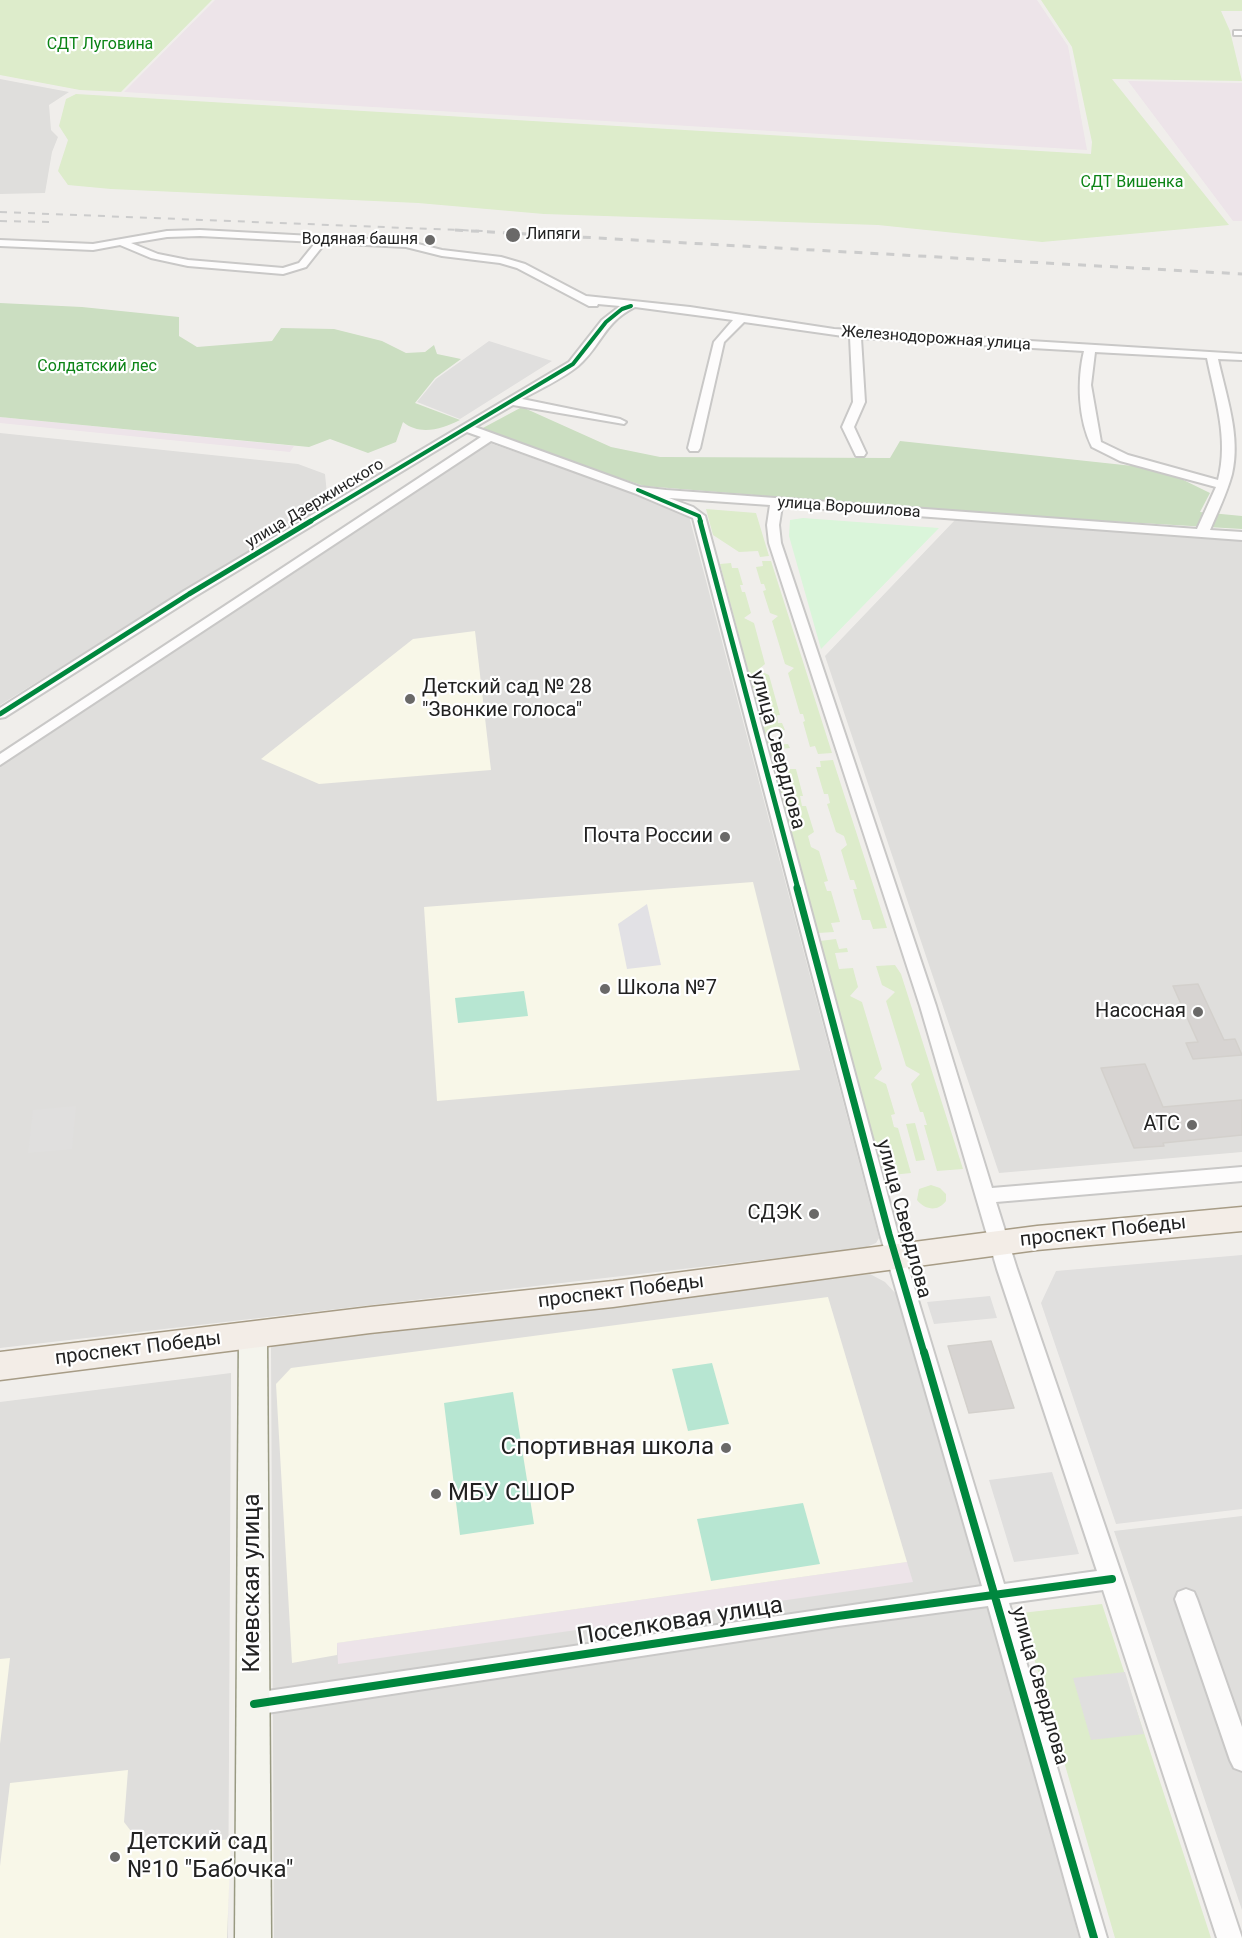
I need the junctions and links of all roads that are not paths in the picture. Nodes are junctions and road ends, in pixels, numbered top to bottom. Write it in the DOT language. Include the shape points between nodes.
graph roads {
  1 [pos="323,238"];
  2 [pos="0,243"];
  3 [pos="124,244"];
  4 [pos="585,299"];
  5 [pos="631,306"];
  6 [pos="612,316"];
  7 [pos="741,319"];
  8 [pos="855,334"];
  9 [pos="1090,348"];
  10 [pos="1212,355"];
  11 [pos="1242,357"];
  12 [pos="513,401"];
  13 [pos="620,422"];
  14 [pos="466,428"];
  15 [pos="489,437"];
  16 [pos="694,448"];
  17 [pos="860,453"];
  18 [pos="1222,485"];
  19 [pos="638,490"];
  20 [pos="776,503"];
  21 [pos="1202,533"];
  22 [pos="1242,536"];
  23 [pos="0,714"];
  24 [pos="0,761"];
  25 [pos="1242,1174"];
  26 [pos="986,1196"];
  27 [pos="1242,1219"];
  28 [pos="999,1243"];
  29 [pos="895,1257"];
  30 [pos="253,1335"];
  31 [pos="0,1366"];
  32 [pos="1112,1579"];
  33 [pos="996,1596"];
  34 [pos="1186,1599"];
  35 [pos="254,1704"];
  36 [pos="1242,1760"];
  37 [pos="253,1938"];
  38 [pos="1094,1938"];
  39 [pos="1230,1938"];
  1 -- 3 [label="street" via="200,233 167,234"];
  1 -- 3 [label="street" via="302,265 284,271 206,266 147,254"];
  1 -- 4 [label="street" via="406,244 501,260"];
  2 -- 3 [label="street" via="84,247"];
  4 -- 5 [label="street, Железнодорожная улица"];
  4 -- 6 [label="street"];
  5 -- 6 [label="street, улица Дзержинского"];
  5 -- 7 [label="street, Железнодорожная улица"];
  6 -- 12 [label="street, улица Дзержинского" via="579,359"];
  7 -- 8 [label="street, Железнодорожная улица"];
  7 -- 16 [label="street" via="719,342"];
  8 -- 9 [label="street, Железнодорожная улица"];
  8 -- 17 [label="street" via="859,402 848,427"];
  9 -- 10 [label="street, Железнодорожная улица"];
  9 -- 18 [label="street" via="1083,370 1096,444 1124,458"];
  10 -- 11 [label="street, Железнодорожная улица"];
  10 -- 18 [label="street" via="1227,437 1228,462"];
  12 -- 13 [label="street"];
  12 -- 14 [label="street, улица Дзержинского"];
  14 -- 15 [label="street, улица Ворошилова"];
  14 -- 23 [label="street, улица Дзержинского" via="189,594"];
  15 -- 19 [label="street, улица Ворошилова"];
  15 -- 24 [label="street, улица Дзержинского"];
  18 -- 21 [label="street"];
  19 -- 20 [label="street, улица Ворошилова"];
  19 -- 29 [label="street, улица Свердлова" via="699,516"];
  20 -- 21 [label="street, улица Ворошилова"];
  20 -- 26 [label="street" via="775,543 928,1006"];
  21 -- 22 [label="street, улица Ворошилова"];
  25 -- 26 [label="street"];
  26 -- 28 [label="street"];
  27 -- 28 [label="main road, проспект Победы"];
  28 -- 29 [label="main road, проспект Победы"];
  28 -- 32 [label="street"];
  29 -- 30 [label="main road, проспект Победы"];
  29 -- 33 [label="street, улица Свердлова"];
  30 -- 31 [label="main road, проспект Победы"];
  30 -- 35 [label="main road, Киевская улица"];
  32 -- 33 [label="street, Поселковая улица"];
  32 -- 39 [label="street"];
  33 -- 35 [label="street, Поселковая улица"];
  33 -- 38 [label="street, улица Свердлова"];
  34 -- 36 [label="street"];
  35 -- 37 [label="main road, Киевская улица"];
}
